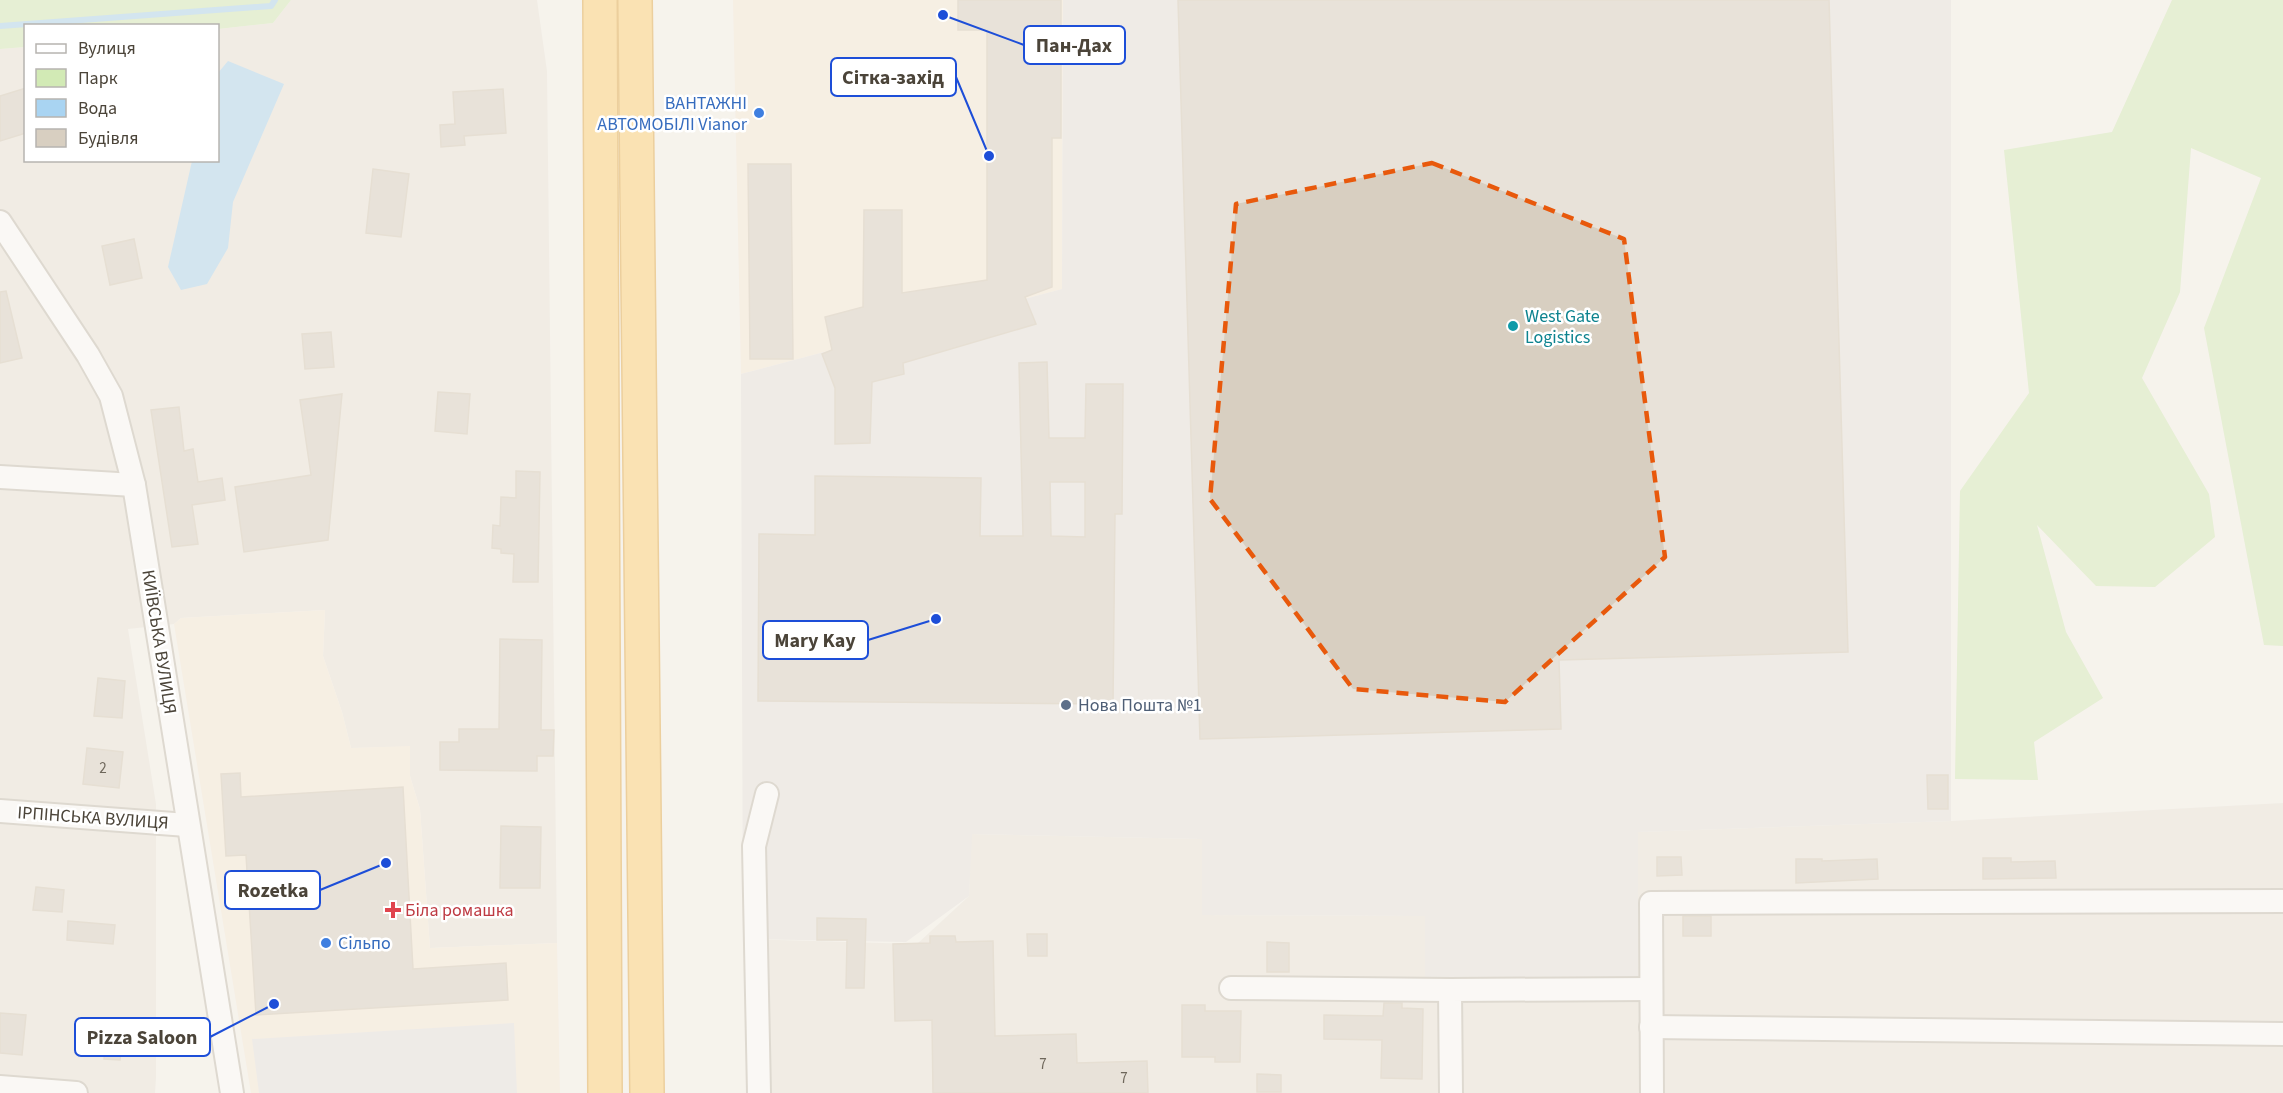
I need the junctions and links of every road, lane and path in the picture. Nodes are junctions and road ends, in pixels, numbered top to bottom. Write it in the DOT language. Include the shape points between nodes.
graph roads {
  1 [pos="600,0"];
  2 [pos="635,0"];
  3 [pos="0,222"];
  4 [pos="0,477"];
  5 [pos="134,485"];
  6 [pos="767,794"];
  7 [pos="0,812"];
  8 [pos="187,825"];
  9 [pos="2283,901"];
  10 [pos="1231,988"];
  11 [pos="1651,989"];
  12 [pos="1450,990"];
  13 [pos="1652,1027"];
  14 [pos="2283,1034"];
  15 [pos="0,1087"];
  16 [pos="76,1093"];
  17 [pos="232,1093"];
  18 [pos="605,1093"];
  19 [pos="647,1093"];
  20 [pos="759,1093"];
  21 [pos="1452,1093"];
  22 [pos="1652,1093"];
  1 -- 18 [label="highway"];
  2 -- 19 [label="highway"];
  3 -- 5 [label="street, КИЇВСЬКА ВУЛИЦЯ" via="111,396"];
  4 -- 5 [label="street"];
  5 -- 8 [label="street, КИЇВСЬКА ВУЛИЦЯ"];
  6 -- 20 [label="street" via="754,846"];
  7 -- 8 [label="street, ІРПІНСЬКА ВУЛИЦЯ"];
  8 -- 17 [label="street, КИЇВСЬКА ВУЛИЦЯ"];
  9 -- 11 [label="street" via="1651,903"];
  10 -- 12 [label="street"];
  11 -- 12 [label="street"];
  11 -- 13 [label="street"];
  12 -- 21 [label="street"];
  13 -- 14 [label="street"];
  13 -- 22 [label="street"];
  15 -- 16 [label="street"];
}
